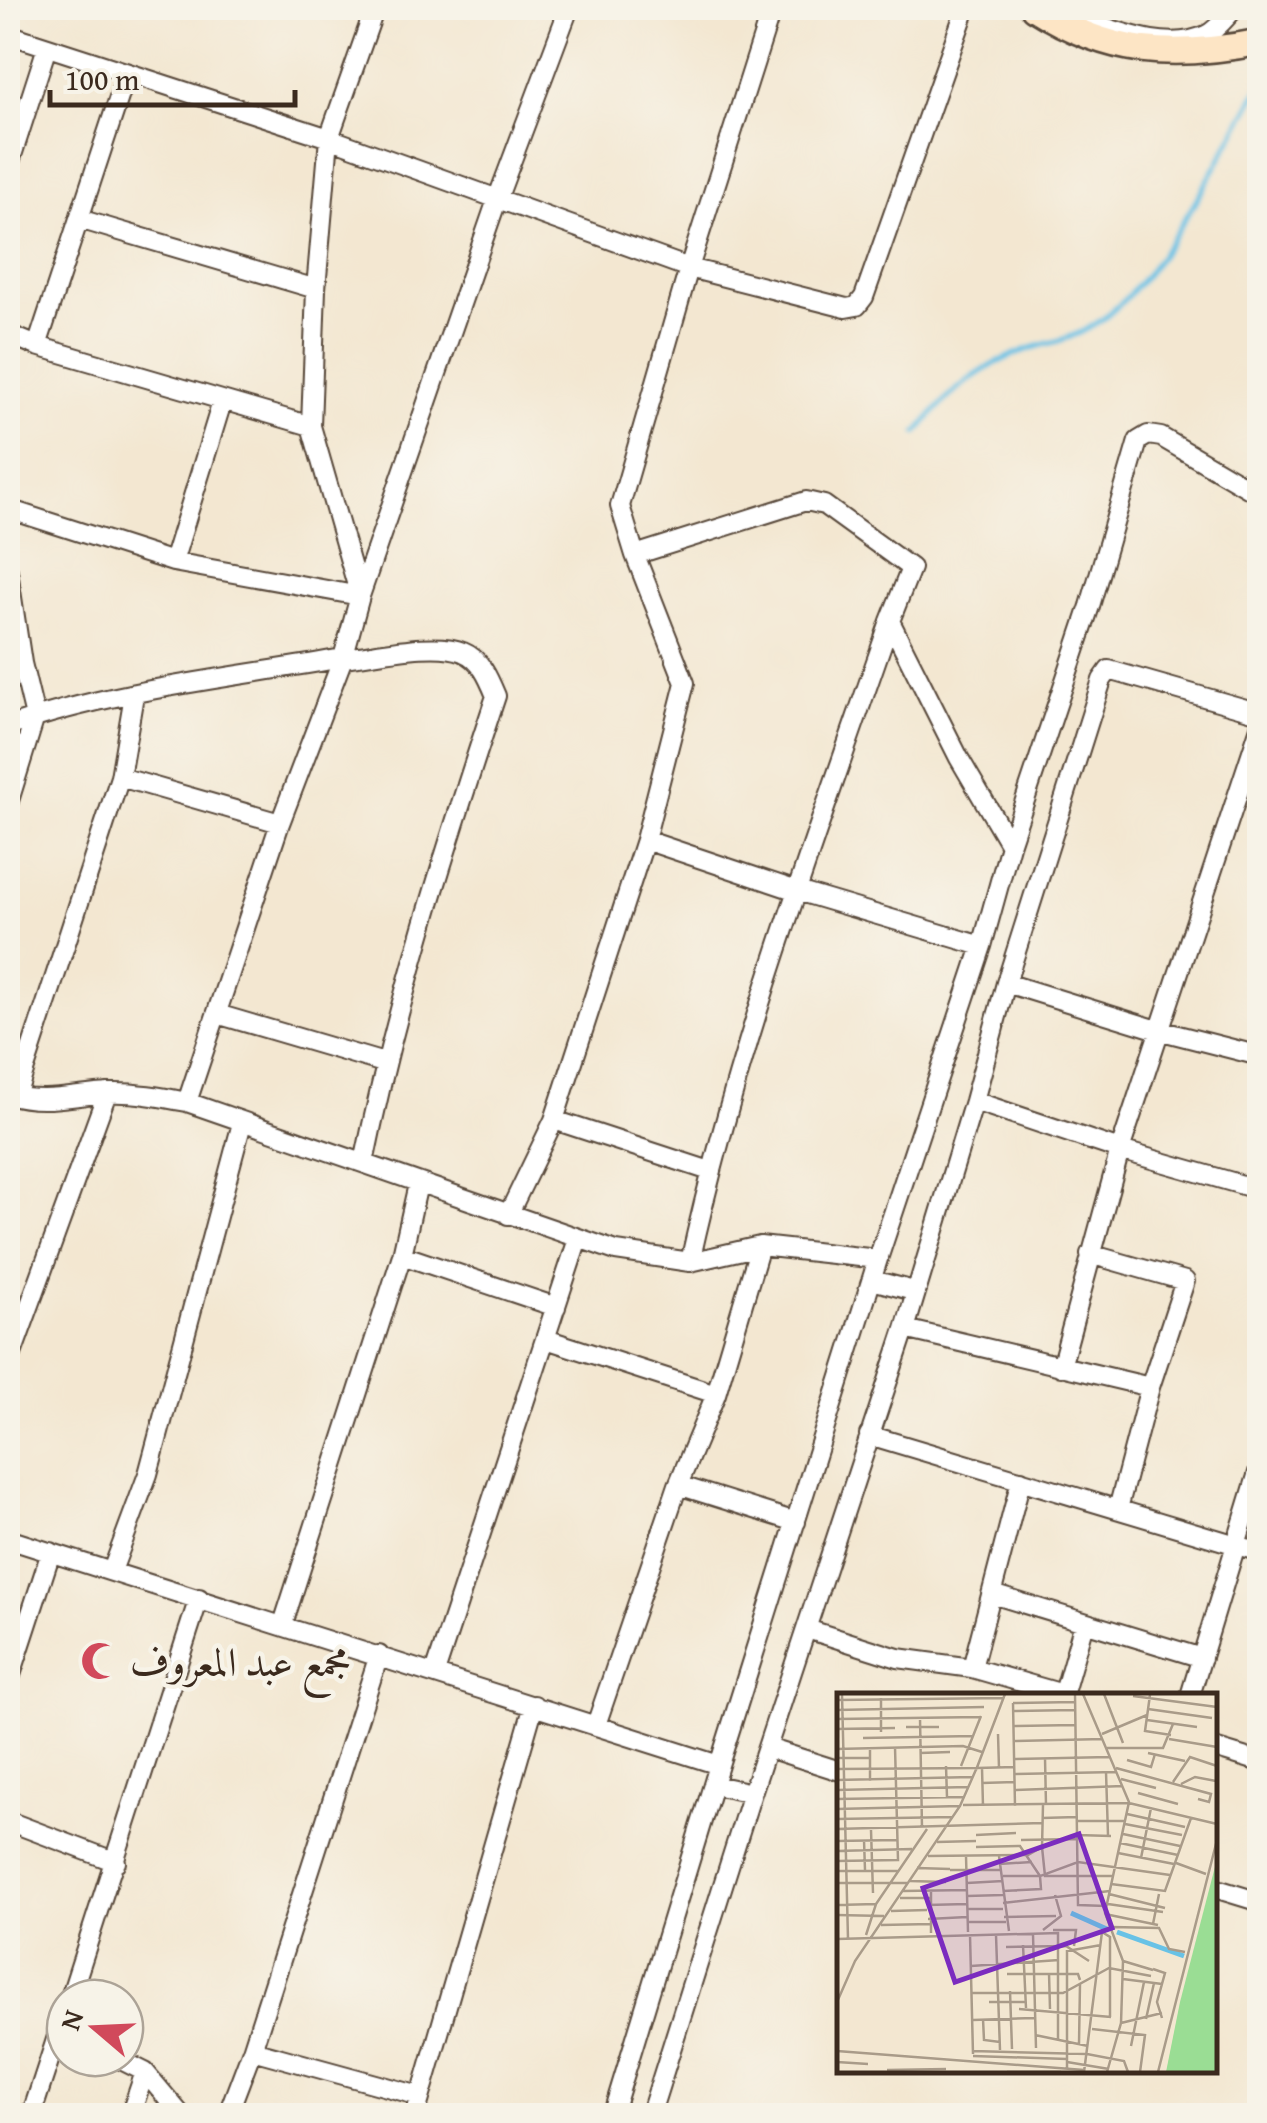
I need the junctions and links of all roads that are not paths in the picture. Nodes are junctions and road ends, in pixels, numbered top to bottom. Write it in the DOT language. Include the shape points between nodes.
graph roads {
  1 [pos="375,8"];
  2 [pos="569,8"];
  3 [pos="772,8"];
  4 [pos="966,8"];
  5 [pos="1034,8"];
  6 [pos="1235,8"];
  7 [pos="1069,16"];
  8 [pos="8,34"];
  9 [pos="1260,42"];
  10 [pos="47,47"];
  11 [pos="127,73"];
  12 [pos="329,138"];
  13 [pos="8,168"];
  14 [pos="498,198"];
  15 [pos="79,219"];
  16 [pos="689,268"];
  17 [pos="316,288"];
  18 [pos="8,334"];
  19 [pos="37,346"];
  20 [pos="222,402"];
  21 [pos="311,426"];
  22 [pos="1260,495"];
  23 [pos="8,509"];
  24 [pos="635,555"];
  25 [pos="173,562"];
  26 [pos="8,570"];
  27 [pos="360,596"];
  28 [pos="890,622"];
  29 [pos="343,658"];
  30 [pos="15,666"];
  31 [pos="134,695"];
  32 [pos="1260,713"];
  33 [pos="35,717"];
  34 [pos="8,727"];
  35 [pos="1260,727"];
  36 [pos="120,778"];
  37 [pos="8,804"];
  38 [pos="280,824"];
  39 [pos="645,840"];
  40 [pos="1010,845"];
  41 [pos="797,891"];
  42 [pos="982,946"];
  43 [pos="1006,983"];
  44 [pos="216,1014"];
  45 [pos="1158,1030"];
  46 [pos="1260,1056"];
  47 [pos="384,1062"];
  48 [pos="107,1093"];
  49 [pos="12,1095"];
  50 [pos="187,1102"];
  51 [pos="974,1102"];
  52 [pos="554,1120"];
  53 [pos="242,1123"];
  54 [pos="1120,1150"];
  55 [pos="364,1163"];
  56 [pos="710,1171"];
  57 [pos="418,1184"];
  58 [pos="1260,1190"];
  59 [pos="508,1215"];
  60 [pos="578,1239"];
  61 [pos="760,1246"];
  62 [pos="1090,1254"];
  63 [pos="402,1255"];
  64 [pos="878,1258"];
  65 [pos="690,1262"];
  66 [pos="872,1280"];
  67 [pos="914,1292"];
  68 [pos="556,1307"];
  69 [pos="905,1329"];
  70 [pos="546,1339"];
  71 [pos="8,1365"];
  72 [pos="1061,1367"];
  73 [pos="1150,1387"];
  74 [pos="716,1394"];
  75 [pos="869,1434"];
  76 [pos="1260,1466"];
  77 [pos="1021,1480"];
  78 [pos="678,1485"];
  79 [pos="1118,1509"];
  80 [pos="796,1522"];
  81 [pos="8,1539"];
  82 [pos="1238,1545"];
  83 [pos="50,1552"];
  84 [pos="1260,1552"];
  85 [pos="112,1571"];
  86 [pos="992,1594"];
  87 [pos="199,1598"];
  88 [pos="1084,1623"];
  89 [pos="282,1624"];
  90 [pos="807,1629"];
  91 [pos="379,1655"];
  92 [pos="1202,1658"];
  93 [pos="972,1668"];
  94 [pos="435,1674"];
  95 [pos="8,1684"];
  96 [pos="1056,1693"];
  97 [pos="1064,1693"];
  98 [pos="1191,1693"];
  99 [pos="534,1706"];
  100 [pos="596,1726"];
  101 [pos="768,1748"];
  102 [pos="1217,1749"];
  103 [pos="1260,1762"];
  104 [pos="719,1765"];
  105 [pos="837,1770"];
  106 [pos="714,1785"];
  107 [pos="752,1793"];
  108 [pos="9,1827"];
  109 [pos="116,1862"];
  110 [pos="1217,1889"];
  111 [pos="1260,1902"];
  112 [pos="77,1978"];
  113 [pos="252,2050"];
  114 [pos="146,2072"];
  115 [pos="46,2078"];
  116 [pos="420,2096"];
  117 [pos="32,2116"];
  118 [pos="130,2116"];
  119 [pos="182,2116"];
  120 [pos="227,2116"];
  121 [pos="415,2116"];
  122 [pos="612,2116"];
  123 [pos="650,2116"];
  1 -- 12 [label="street"];
  2 -- 14 [label="street"];
  3 -- 16 [label="street"];
  4 -- 16 [label="street" via="856,306"];
  5 -- 7 [label="main road"];
  6 -- 7 [label="street" via="1208,34 1176,42"];
  7 -- 9 [label="main road" via="1108,41 1158,52"];
  8 -- 10 [label="street"];
  10 -- 11 [label="street"];
  10 -- 13 [label="street"];
  11 -- 12 [label="street"];
  11 -- 15 [label="street"];
  12 -- 14 [label="street"];
  12 -- 17 [label="street"];
  14 -- 16 [label="street"];
  14 -- 27 [label="street"];
  15 -- 17 [label="street"];
  15 -- 19 [label="street"];
  16 -- 24 [label="street" via="620,506"];
  17 -- 21 [label="street"];
  18 -- 19 [label="street"];
  19 -- 20 [label="street"];
  20 -- 21 [label="street"];
  20 -- 25 [label="street"];
  21 -- 27 [label="street"];
  22 -- 40 [label="street" via="1160,437 1138,440"];
  23 -- 25 [label="street"];
  24 -- 28 [label="street" via="817,501 910,568"];
  24 -- 39 [label="street" via="685,683"];
  25 -- 27 [label="street"];
  26 -- 30 [label="street"];
  27 -- 29 [label="street"];
  28 -- 40 [label="street"];
  28 -- 41 [label="street"];
  29 -- 31 [label="street"];
  29 -- 38 [label="street"];
  29 -- 47 [label="street" via="442,647 466,652 485,670 496,696"];
  30 -- 33 [label="street"];
  31 -- 33 [label="street"];
  31 -- 36 [label="street"];
  32 -- 43 [label="street" via="1109,670"];
  33 -- 34 [label="street"];
  33 -- 37 [label="street"];
  35 -- 45 [label="street"];
  36 -- 38 [label="street"];
  36 -- 49 [label="street"];
  38 -- 44 [label="street"];
  39 -- 41 [label="street"];
  39 -- 52 [label="street"];
  40 -- 42 [label="street"];
  41 -- 42 [label="street"];
  41 -- 56 [label="street"];
  42 -- 64 [label="street"];
  43 -- 45 [label="street"];
  43 -- 51 [label="street"];
  44 -- 47 [label="street"];
  44 -- 50 [label="street"];
  45 -- 46 [label="street"];
  45 -- 54 [label="street"];
  47 -- 55 [label="street"];
  48 -- 49 [label="street" via="51,1102"];
  48 -- 50 [label="street"];
  48 -- 71 [label="street"];
  50 -- 53 [label="street"];
  51 -- 54 [label="street"];
  51 -- 67 [label="street"];
  52 -- 56 [label="street"];
  52 -- 59 [label="street"];
  53 -- 55 [label="street"];
  53 -- 85 [label="street" via="148,1474"];
  54 -- 58 [label="street"];
  54 -- 62 [label="street"];
  55 -- 57 [label="street"];
  56 -- 65 [label="street"];
  57 -- 59 [label="street"];
  57 -- 63 [label="street"];
  59 -- 60 [label="street"];
  60 -- 65 [label="street"];
  60 -- 68 [label="street"];
  61 -- 64 [label="street"];
  61 -- 65 [label="street"];
  61 -- 74 [label="street"];
  62 -- 72 [label="street"];
  62 -- 73 [label="street" via="1185,1281"];
  63 -- 68 [label="street"];
  63 -- 89 [label="street"];
  64 -- 66 [label="street"];
  66 -- 67 [label="street"];
  66 -- 80 [label="street"];
  67 -- 69 [label="street"];
  68 -- 70 [label="street"];
  69 -- 72 [label="street"];
  69 -- 75 [label="street"];
  70 -- 74 [label="street"];
  70 -- 94 [label="street"];
  72 -- 73 [label="street"];
  73 -- 79 [label="street"];
  74 -- 78 [label="street"];
  75 -- 77 [label="street"];
  75 -- 90 [label="street"];
  76 -- 82 [label="street"];
  77 -- 79 [label="street"];
  77 -- 86 [label="street"];
  78 -- 80 [label="street"];
  78 -- 100 [label="street"];
  79 -- 82 [label="street"];
  80 -- 104 [label="street"];
  81 -- 83 [label="street"];
  82 -- 84 [label="street"];
  82 -- 92 [label="street"];
  83 -- 85 [label="street"];
  83 -- 95 [label="street"];
  85 -- 87 [label="street"];
  86 -- 88 [label="street"];
  86 -- 93 [label="street"];
  87 -- 89 [label="street"];
  87 -- 109 [label="street"];
  88 -- 92 [label="street"];
  88 -- 97 [label="street"];
  89 -- 91 [label="street"];
  90 -- 93 [label="street" via="898,1658"];
  90 -- 101 [label="street"];
  91 -- 94 [label="street"];
  91 -- 113 [label="street"];
  92 -- 98 [label="street"];
  93 -- 96 [label="street"];
  94 -- 99 [label="street"];
  99 -- 100 [label="street"];
  99 -- 116 [label="street"];
  100 -- 104 [label="street"];
  101 -- 105 [label="street"];
  101 -- 107 [label="street"];
  102 -- 103 [label="street"];
  104 -- 106 [label="street"];
  106 -- 107 [label="street"];
  106 -- 122 [label="street"];
  107 -- 123 [label="street"];
  108 -- 109 [label="street"];
  109 -- 112 [label="street"];
  110 -- 111 [label="street"];
  113 -- 116 [label="street"];
  113 -- 120 [label="street"];
  114 -- 118 [label="street"];
  114 -- 119 [label="street"];
  115 -- 117 [label="street"];
  116 -- 121 [label="street"];
}
